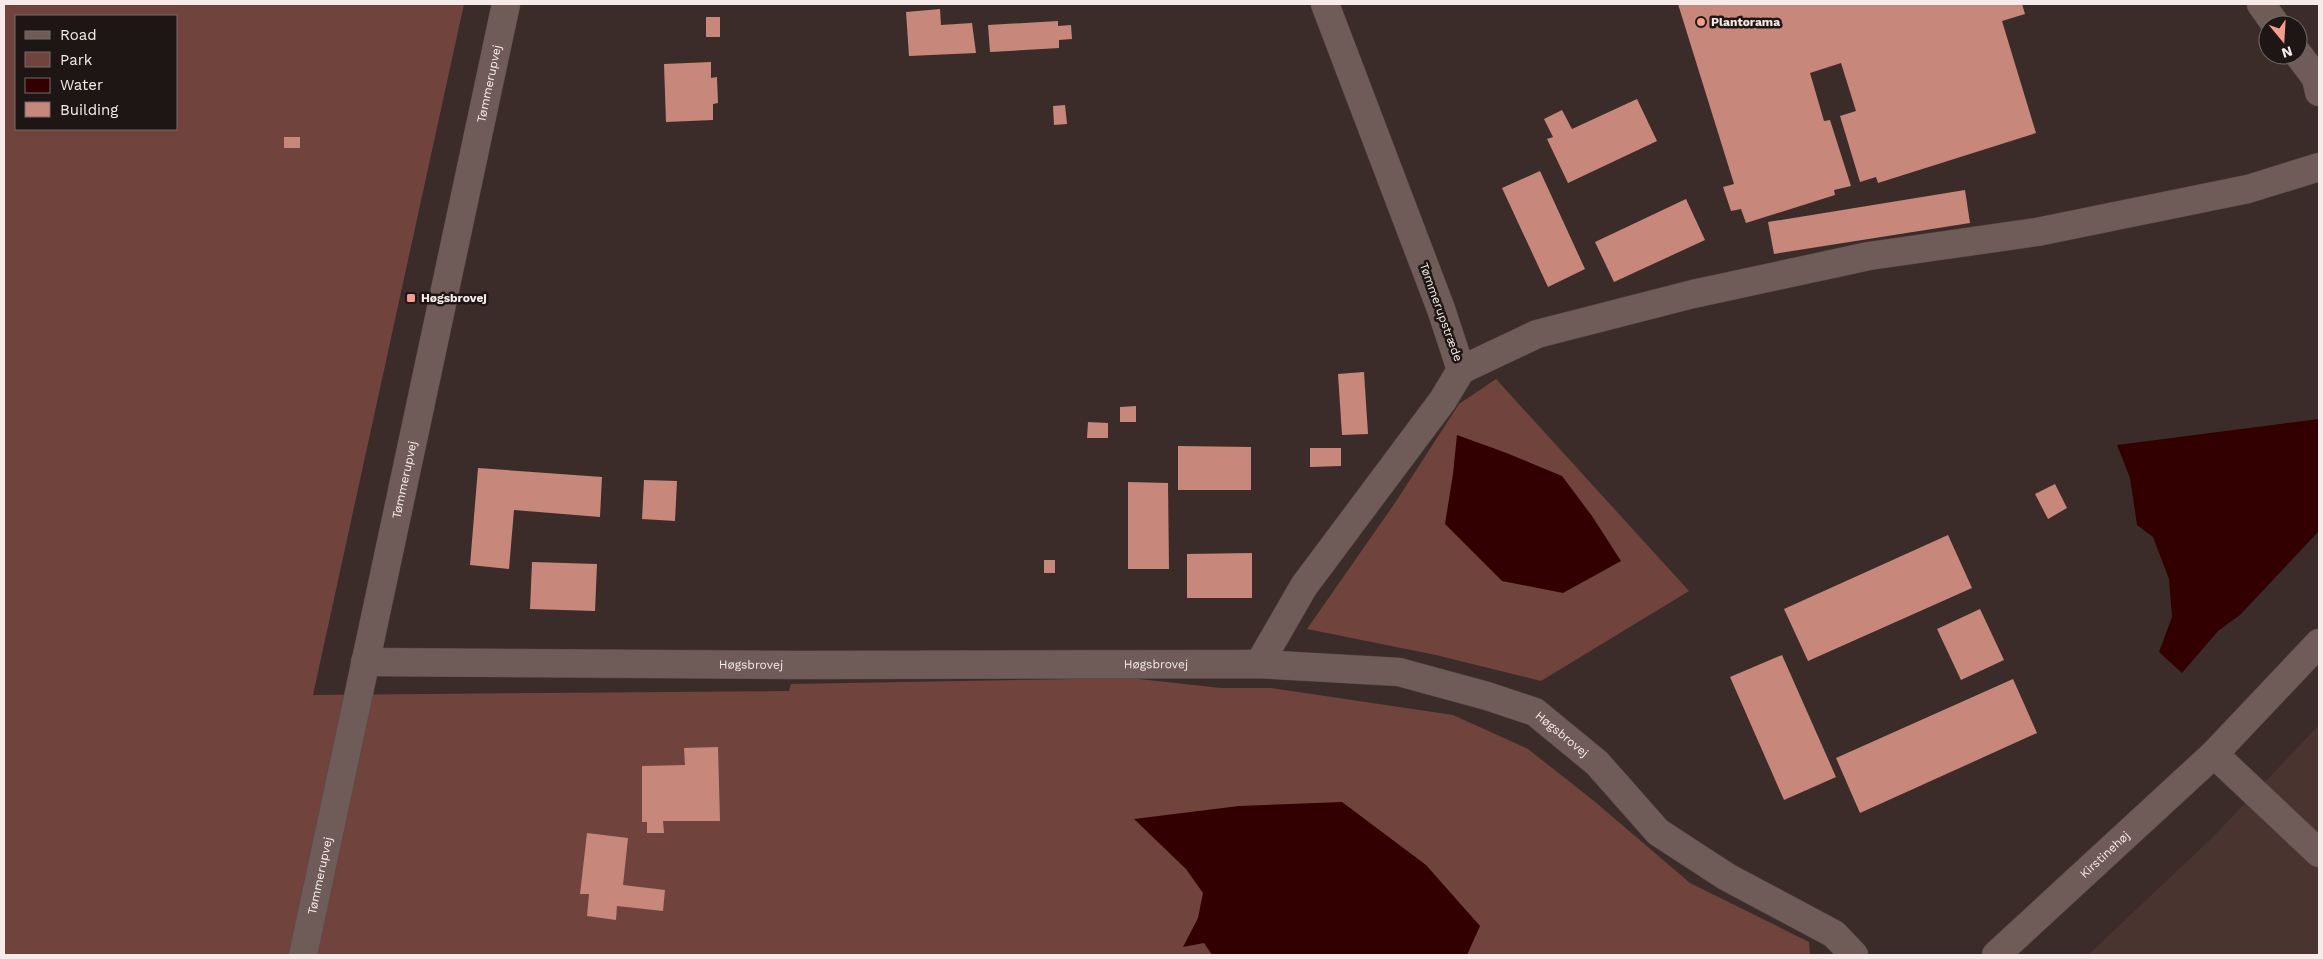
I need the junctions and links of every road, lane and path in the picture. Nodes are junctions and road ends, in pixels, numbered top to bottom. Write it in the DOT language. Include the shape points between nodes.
graph roads {
  1 [pos="506,4"];
  2 [pos="1325,4"];
  3 [pos="2261,4"];
  4 [pos="2269,15"];
  5 [pos="2306,65"];
  6 [pos="2319,92"];
  7 [pos="2319,167"];
  8 [pos="1461,370"];
  9 [pos="2319,644"];
  10 [pos="365,662"];
  11 [pos="1259,664"];
  12 [pos="2214,754"];
  13 [pos="2319,853"];
  14 [pos="303,955"];
  15 [pos="1854,955"];
  16 [pos="1996,955"];
  1 -- 10 [label="street, Tømmerupvej"];
  2 -- 8 [label="street, Tømmerupstræde"];
  3 -- 4 [label="street"];
  5 -- 6 [label="street" via="2316,78"];
  7 -- 8 [label="street" via="2248,189 2037,232 1869,256 1693,294 1537,334"];
  8 -- 11 [label="street, Tømmerupstræde" via="1443,400 1304,586"];
  9 -- 12 [label="street, Kirstinehøj"];
  10 -- 11 [label="street, Høgsbrovej"];
  10 -- 14 [label="street, Tømmerupvej"];
  11 -- 15 [label="street, Høgsbrovej" via="1399,672 1535,712 1597,763 1658,832 1728,877 1834,934"];
  12 -- 13 [label="street"];
  12 -- 16 [label="street, Kirstinehøj"];
}
